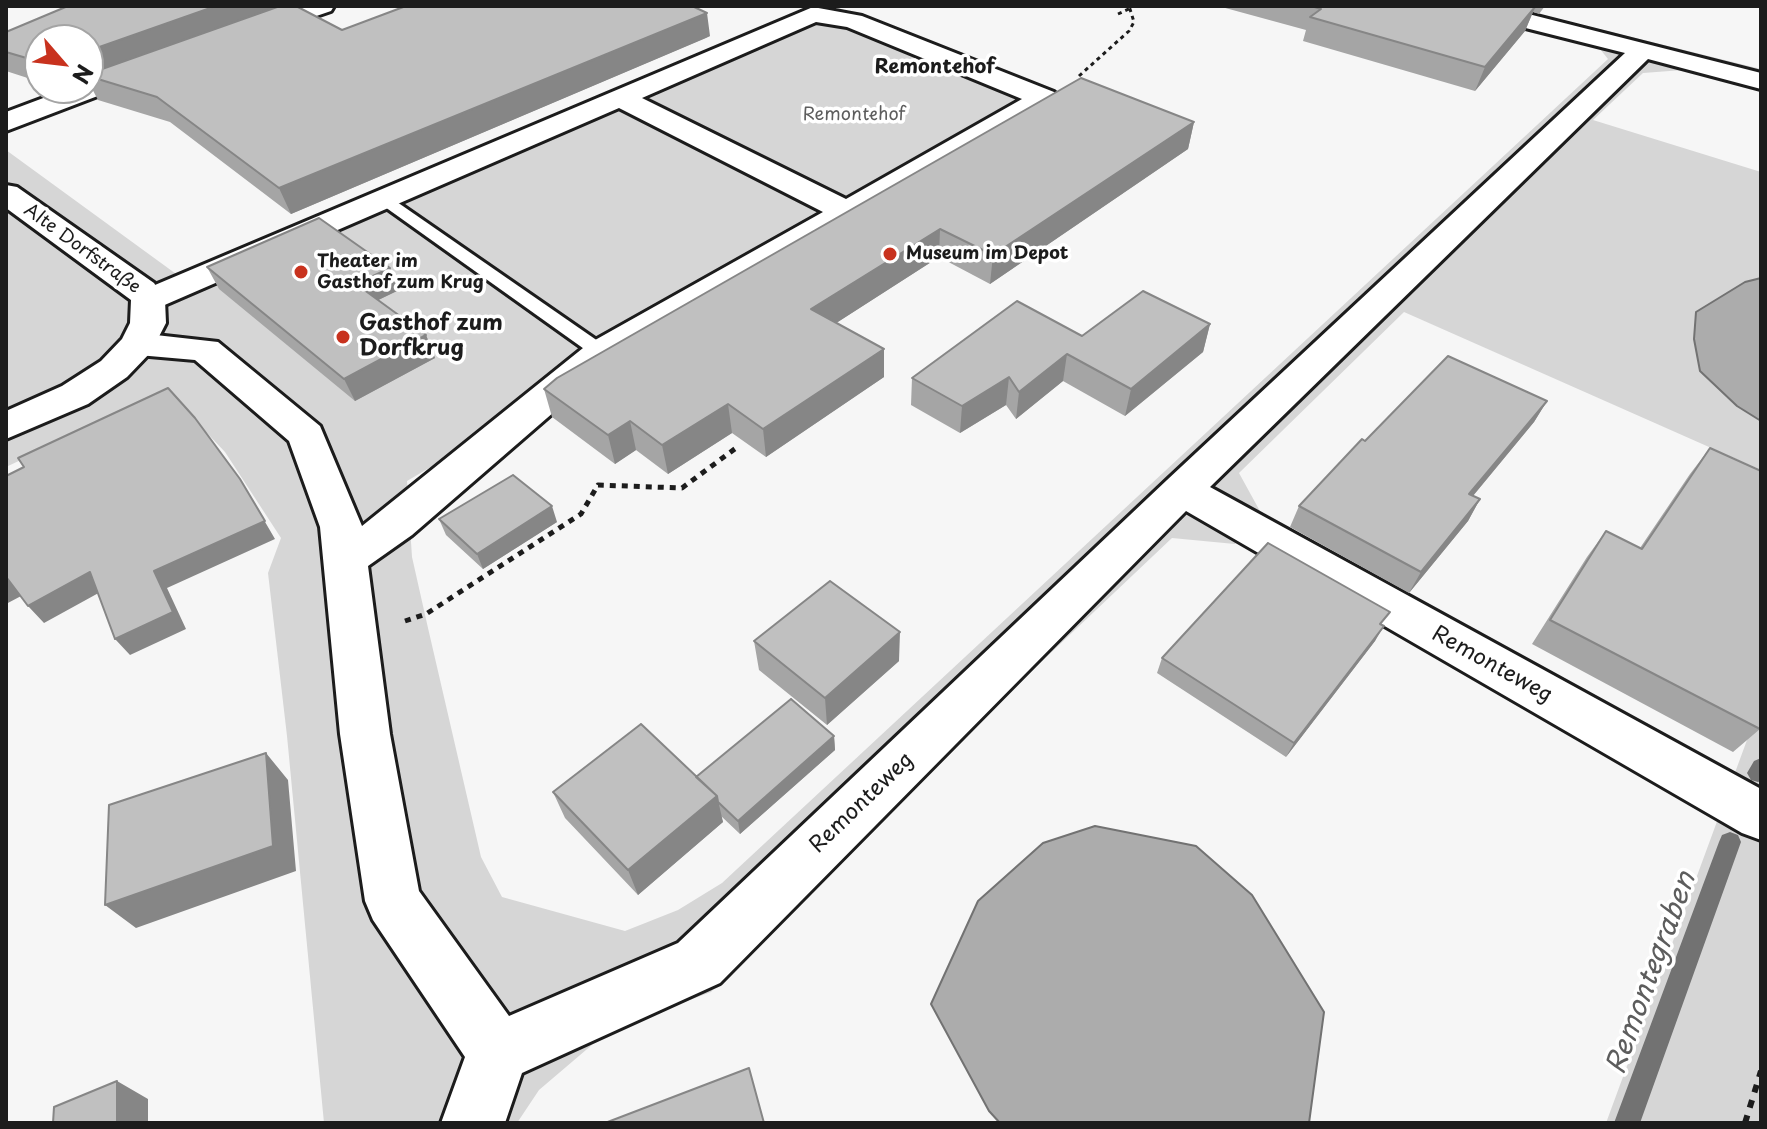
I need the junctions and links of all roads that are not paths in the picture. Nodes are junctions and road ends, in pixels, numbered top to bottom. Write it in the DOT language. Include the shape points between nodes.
graph roads {
  1 [pos="322,6"];
  2 [pos="1467,6"];
  3 [pos="225,40"];
  4 [pos="1643,50"];
  5 [pos="176,57"];
  6 [pos="1761,81"];
  7 [pos="619,97"];
  8 [pos="6,122"];
  9 [pos="6,194"];
  10 [pos="384,198"];
  11 [pos="846,211"];
  12 [pos="143,322"];
  13 [pos="601,352"];
  14 [pos="6,426"];
  15 [pos="1182,490"];
  16 [pos="346,559"];
  17 [pos="1761,816"];
  18 [pos="498,1052"];
  19 [pos="473,1123"];
  1 -- 3 [label="street"];
  2 -- 4 [label="street"];
  4 -- 6 [label="street"];
  4 -- 15 [label="street, Remonteweg"];
  5 -- 8 [label="street"];
  7 -- 10 [label="street"];
  7 -- 11 [label="street"];
  7 -- 11 [label="street" via="813,14 853,21 1044,98"];
  9 -- 12 [label="street, Alte Dorfstraße" via="142,290"];
  10 -- 12 [label="street"];
  10 -- 13 [label="lane"];
  11 -- 13 [label="street"];
  12 -- 14 [label="street" via="114,369 75,395"];
  12 -- 16 [label="street" via="205,350 306,435 341,527"];
  13 -- 16 [label="street" via="397,524"];
  15 -- 17 [label="street, Remonteweg"];
  15 -- 18 [label="street, Remonteweg" via="699,963"];
  16 -- 18 [label="street" via="365,734 393,901"];
  18 -- 19 [label="street"];
}
